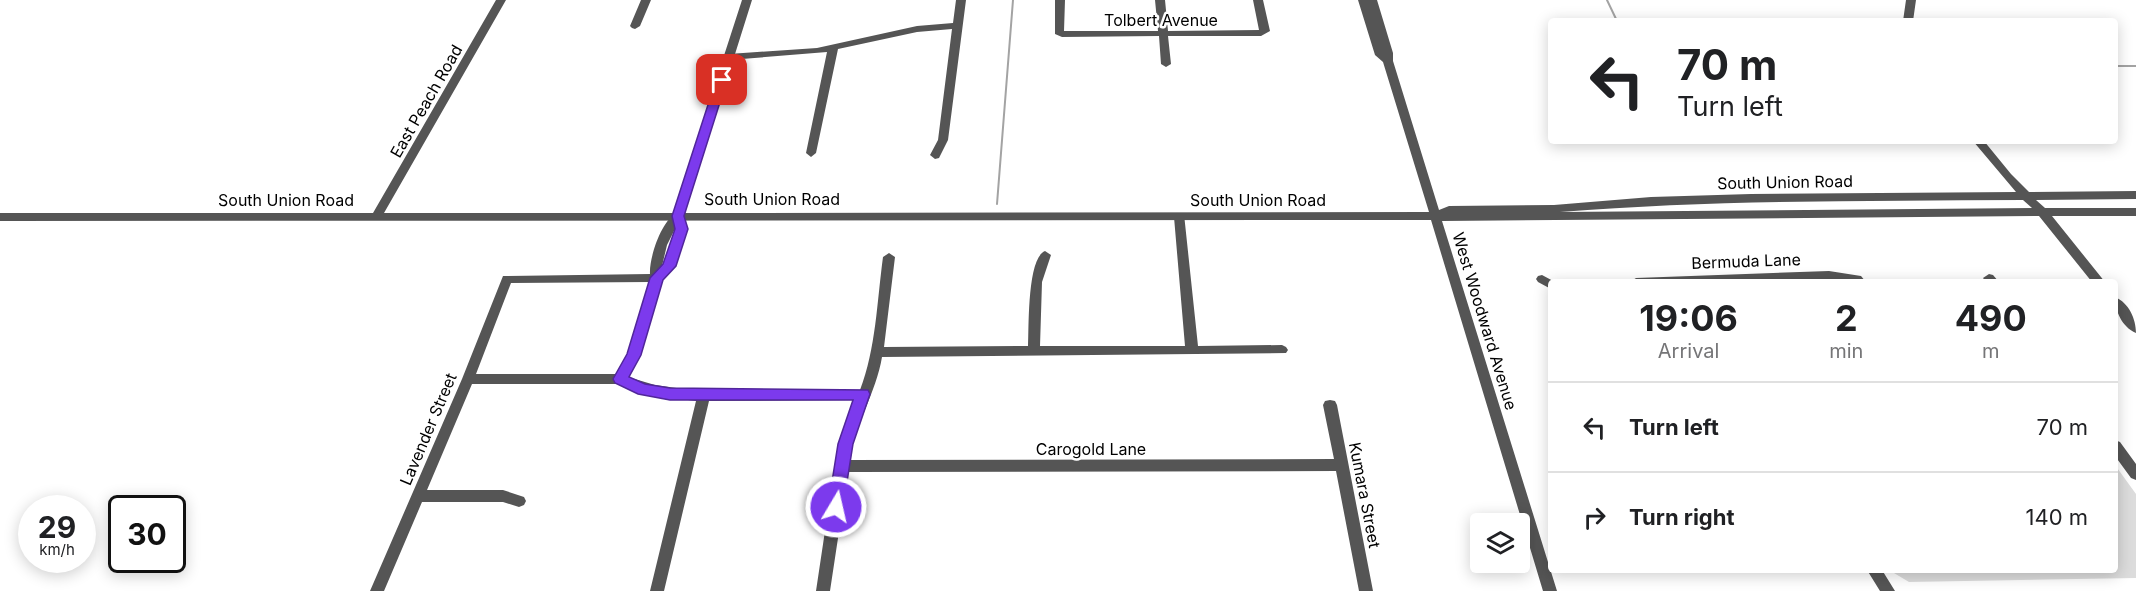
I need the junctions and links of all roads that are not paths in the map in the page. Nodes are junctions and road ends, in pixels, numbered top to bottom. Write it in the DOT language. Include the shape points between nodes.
graph roads {
  1 [pos="501,0"];
  2 [pos="646,0"];
  3 [pos="747,0"];
  4 [pos="961,0"];
  5 [pos="1060,0"];
  6 [pos="1160,0"];
  7 [pos="1258,0"];
  8 [pos="1363,0"];
  9 [pos="1372,0"];
  10 [pos="1911,0"];
  11 [pos="1908,18"];
  12 [pos="635,26"];
  13 [pos="958,26"];
  14 [pos="1163,35"];
  15 [pos="833,48"];
  16 [pos="729,57"];
  17 [pos="1388,61"];
  18 [pos="1166,64"];
  19 [pos="1980,144"];
  20 [pos="811,153"];
  21 [pos="935,155"];
  22 [pos="2136,195"];
  23 [pos="2026,196"];
  24 [pos="2099,212"];
  25 [pos="2136,212"];
  26 [pos="2043,213"];
  27 [pos="377,216"];
  28 [pos="678,216"];
  29 [pos="1436,216"];
  30 [pos="0,217"];
  31 [pos="1180,217"];
  32 [pos="2136,219"];
  33 [pos="1045,255"];
  34 [pos="889,257"];
  35 [pos="657,278"];
  36 [pos="1719,279"];
  37 [pos="1849,279"];
  38 [pos="2097,279"];
  39 [pos="2118,306"];
  40 [pos="2136,328"];
  41 [pos="1034,350"];
  42 [pos="1191,350"];
  43 [pos="1282,350"];
  44 [pos="877,352"];
  45 [pos="468,379"];
  46 [pos="620,379"];
  47 [pos="704,396"];
  48 [pos="862,400"];
  49 [pos="1330,405"];
  50 [pos="2118,450"];
  51 [pos="842,465"];
  52 [pos="1341,465"];
  53 [pos="2136,474"];
  54 [pos="418,496"];
  55 [pos="519,501"];
  56 [pos="1876,573"];
  57 [pos="377,591"];
  58 [pos="657,591"];
  59 [pos="823,591"];
  60 [pos="1366,591"];
  61 [pos="1550,591"];
  62 [pos="1888,591"];
  1 -- 27 [label="street, East Peach Road"];
  2 -- 12 [label="street"];
  3 -- 16 [label="street"];
  4 -- 13 [label="street"];
  5 -- 14 [label="street, Tolbert Avenue" via="1058,32 1062,34"];
  6 -- 14 [label="street"];
  7 -- 14 [label="street, Tolbert Avenue" via="1264,31 1261,33"];
  8 -- 17 [label="street, West Woodward Avenue" via="1380,55"];
  9 -- 17 [label="street, West Woodward Avenue"];
  10 -- 11 [label="street"];
  13 -- 15 [label="street" via="917,29"];
  13 -- 21 [label="street" via="943,140"];
  14 -- 18 [label="street"];
  15 -- 16 [label="street"];
  15 -- 20 [label="street"];
  16 -- 28 [label="street"];
  17 -- 29 [label="street, West Woodward Avenue"];
  19 -- 23 [label="street"];
  22 -- 23 [label="street, South Union Road"];
  23 -- 26 [label="street"];
  23 -- 29 [label="street, South Union Road" via="1691,200 1554,209 1449,210"];
  24 -- 25 [label="street, South Union Road"];
  24 -- 26 [label="street, South Union Road"];
  24 -- 32 [label="street"];
  26 -- 29 [label="street, South Union Road"];
  26 -- 38 [label="street"];
  27 -- 28 [label="street, South Union Road"];
  27 -- 30 [label="street, South Union Road"];
  28 -- 31 [label="street, South Union Road"];
  28 -- 35 [label="street" via="681,229 669,266"];
  29 -- 31 [label="street, South Union Road"];
  29 -- 61 [label="street, West Woodward Avenue"];
  31 -- 42 [label="street"];
  33 -- 41 [label="street" via="1036,282"];
  34 -- 44 [label="street"];
  35 -- 45 [label="street, Lavender Street" via="507,279"];
  35 -- 46 [label="street" via="634,355"];
  36 -- 37 [label="street, Bermuda Lane" via="1830,275"];
  39 -- 40 [label="street"];
  41 -- 42 [label="street"];
  41 -- 44 [label="street"];
  42 -- 43 [label="street"];
  44 -- 48 [label="street"];
  45 -- 46 [label="street"];
  45 -- 54 [label="street, Lavender Street"];
  46 -- 47 [label="street" via="643,389"];
  47 -- 48 [label="street"];
  47 -- 58 [label="street"];
  48 -- 51 [label="street" via="845,444"];
  49 -- 52 [label="street, Kumara Street"];
  50 -- 53 [label="street"];
  51 -- 52 [label="street, Carogold Lane"];
  51 -- 59 [label="street"];
  52 -- 60 [label="street, Kumara Street"];
  54 -- 55 [label="street" via="503,496"];
  54 -- 57 [label="street, Lavender Street"];
  56 -- 62 [label="street"];
}
